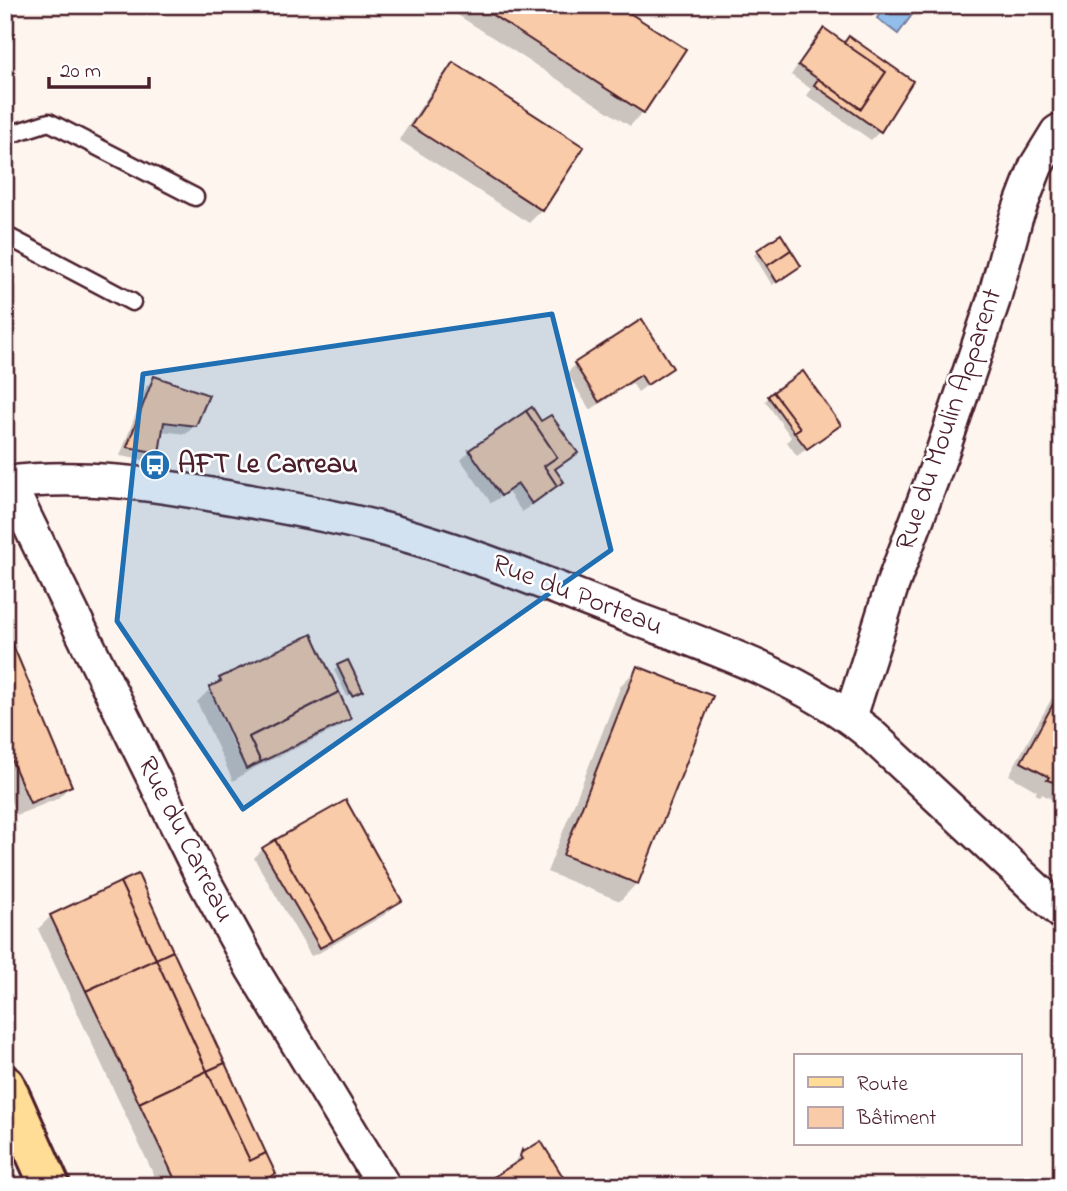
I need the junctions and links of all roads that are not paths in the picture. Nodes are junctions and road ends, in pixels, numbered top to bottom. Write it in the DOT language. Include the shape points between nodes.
graph roads {
  1 [pos="1062,128"];
  2 [pos="5,136"];
  3 [pos="195,197"];
  4 [pos="5,235"];
  5 [pos="132,302"];
  6 [pos="6,483"];
  7 [pos="850,718"];
  8 [pos="1062,913"];
  9 [pos="5,1085"];
  10 [pos="50,1186"];
  11 [pos="384,1186"];
  1 -- 7 [label="street, Rue du Moulin Apparent" via="1036,166 1016,218 995,299"];
  2 -- 3 [label="lane" via="49,122"];
  4 -- 5 [label="lane"];
  6 -- 7 [label="street, Rue du Porteau" via="64,478 132,482 285,507 387,530 489,562 768,669"];
  6 -- 11 [label="street, Rue du Carreau" via="202,877"];
  7 -- 8 [label="street, Rue du Porteau"];
  9 -- 10 [label="main road"];
}
